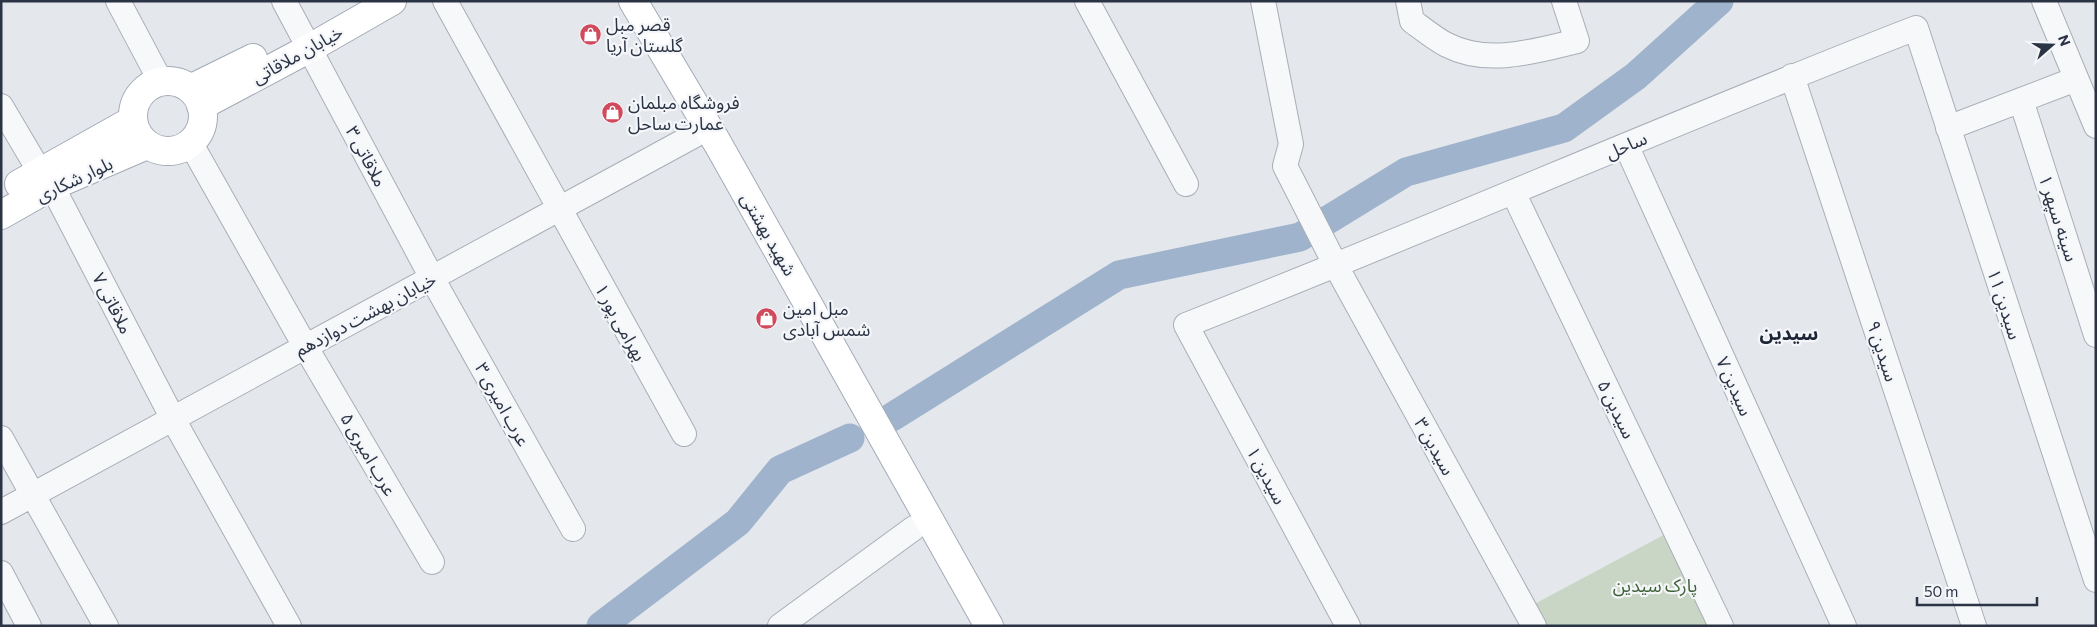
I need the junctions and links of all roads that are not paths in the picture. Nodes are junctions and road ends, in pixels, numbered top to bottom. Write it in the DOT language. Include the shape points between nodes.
graph roads {
  1 [pos="118,1"];
  2 [pos="284,1"];
  3 [pos="360,1"];
  4 [pos="392,1"];
  5 [pos="445,1"];
  6 [pos="615,1"];
  7 [pos="633,1"];
  8 [pos="1087,1"];
  9 [pos="1263,1"];
  10 [pos="1564,1"];
  11 [pos="2044,1"];
  12 [pos="1410,11"];
  13 [pos="1916,28"];
  14 [pos="306,41"];
  15 [pos="1792,76"];
  16 [pos="2076,79"];
  17 [pos="161,82"];
  18 [pos="196,97"];
  19 [pos="2021,100"];
  20 [pos="1,106"];
  21 [pos="134,120"];
  22 [pos="2096,126"];
  23 [pos="1948,128"];
  24 [pos="695,135"];
  25 [pos="191,144"];
  26 [pos="147,145"];
  27 [pos="1626,145"];
  28 [pos="46,179"];
  29 [pos="1186,184"];
  30 [pos="1513,192"];
  31 [pos="1,193"];
  32 [pos="558,209"];
  33 [pos="1,214"];
  34 [pos="1336,266"];
  35 [pos="432,278"];
  36 [pos="1186,325"];
  37 [pos="2096,335"];
  38 [pos="305,346"];
  39 [pos="173,419"];
  40 [pos="684,434"];
  41 [pos="1,438"];
  42 [pos="32,494"];
  43 [pos="1,512"];
  44 [pos="914,528"];
  45 [pos="573,530"];
  46 [pos="432,562"];
  47 [pos="1,573"];
  48 [pos="2096,580"];
  49 [pos="29,626"];
  50 [pos="106,626"];
  51 [pos="289,626"];
  52 [pos="780,626"];
  53 [pos="968,626"];
  54 [pos="989,626"];
  55 [pos="1348,626"];
  56 [pos="1534,626"];
  57 [pos="1722,626"];
  58 [pos="1844,626"];
  59 [pos="1974,626"];
  1 -- 17 [label="street"];
  2 -- 14 [label="street, ملاقاتی ۳"];
  3 -- 14 [label="main road, خیابان ملاقاتی"];
  4 -- 14 [label="main road, خیابان ملاقاتی"];
  5 -- 32 [label="street, ۱ بهرامی پور"];
  6 -- 24 [label="main road, شهید بهشتی"];
  7 -- 54 [label="main road, شهید بهشتی" via="723,152"];
  8 -- 29 [label="street"];
  9 -- 34 [label="street, سیدین ۳" via="1291,144 1285,166"];
  10 -- 12 [label="street" via="1577,41 1522,54 1482,56 1448,46"];
  11 -- 16 [label="street"];
  13 -- 15 [label="street, ساحل"];
  13 -- 23 [label="street, ۱۱ سیدین"];
  14 -- 18 [label="main road, خیابان ملاقاتی"];
  14 -- 35 [label="street, ملاقاتی ۳"];
  15 -- 27 [label="street, ساحل"];
  15 -- 59 [label="street, ۹ سیدین"];
  16 -- 19 [label="street"];
  16 -- 22 [label="street"];
  17 -- 18 [label="main road" via="178,82"];
  17 -- 21 [label="main road" via="151,85 139,96"];
  18 -- 25 [label="main road" via="204,112 202,126"];
  19 -- 23 [label="street"];
  19 -- 37 [label="street, ۱ سینه سپهر"];
  20 -- 28 [label="street, ۷ ملاقاتی"];
  21 -- 26 [label="main road"];
  21 -- 28 [label="main road, بلوار شکاری"];
  23 -- 48 [label="street, ۱۱ سیدین"];
  24 -- 32 [label="street, خیابان بهشت دوازدهم"];
  24 -- 44 [label="main road, شهید بهشتی"];
  25 -- 26 [label="main road" via="172,152"];
  25 -- 38 [label="street, ۵ عرب امیری"];
  26 -- 28 [label="main road, بلوار شکاری"];
  27 -- 30 [label="street, ساحل"];
  27 -- 58 [label="street, سیدین ۷"];
  28 -- 31 [label="main road, بلوار شکاری"];
  28 -- 33 [label="main road, بلوار شکاری"];
  28 -- 39 [label="street, ۷ ملاقاتی"];
  30 -- 34 [label="street, ساحل"];
  30 -- 57 [label="street, سیدین ۵"];
  32 -- 35 [label="street, خیابان بهشت دوازدهم"];
  32 -- 40 [label="street, ۱ بهرامی پور"];
  34 -- 36 [label="street, ساحل"];
  34 -- 56 [label="street, سیدین ۳"];
  35 -- 38 [label="street, خیابان بهشت دوازدهم"];
  35 -- 45 [label="street, ۳ عرب امیری"];
  36 -- 55 [label="street, سیدین ۱"];
  38 -- 39 [label="street, خیابان بهشت دوازدهم"];
  38 -- 46 [label="street, ۵ عرب امیری"];
  39 -- 42 [label="street, خیابان بهشت دوازدهم"];
  39 -- 51 [label="street, ۷ ملاقاتی"];
  41 -- 42 [label="street"];
  42 -- 43 [label="street, خیابان بهشت دوازدهم"];
  42 -- 50 [label="street"];
  44 -- 52 [label="street"];
  44 -- 53 [label="main road, شهید بهشتی"];
  47 -- 49 [label="street"];
}
